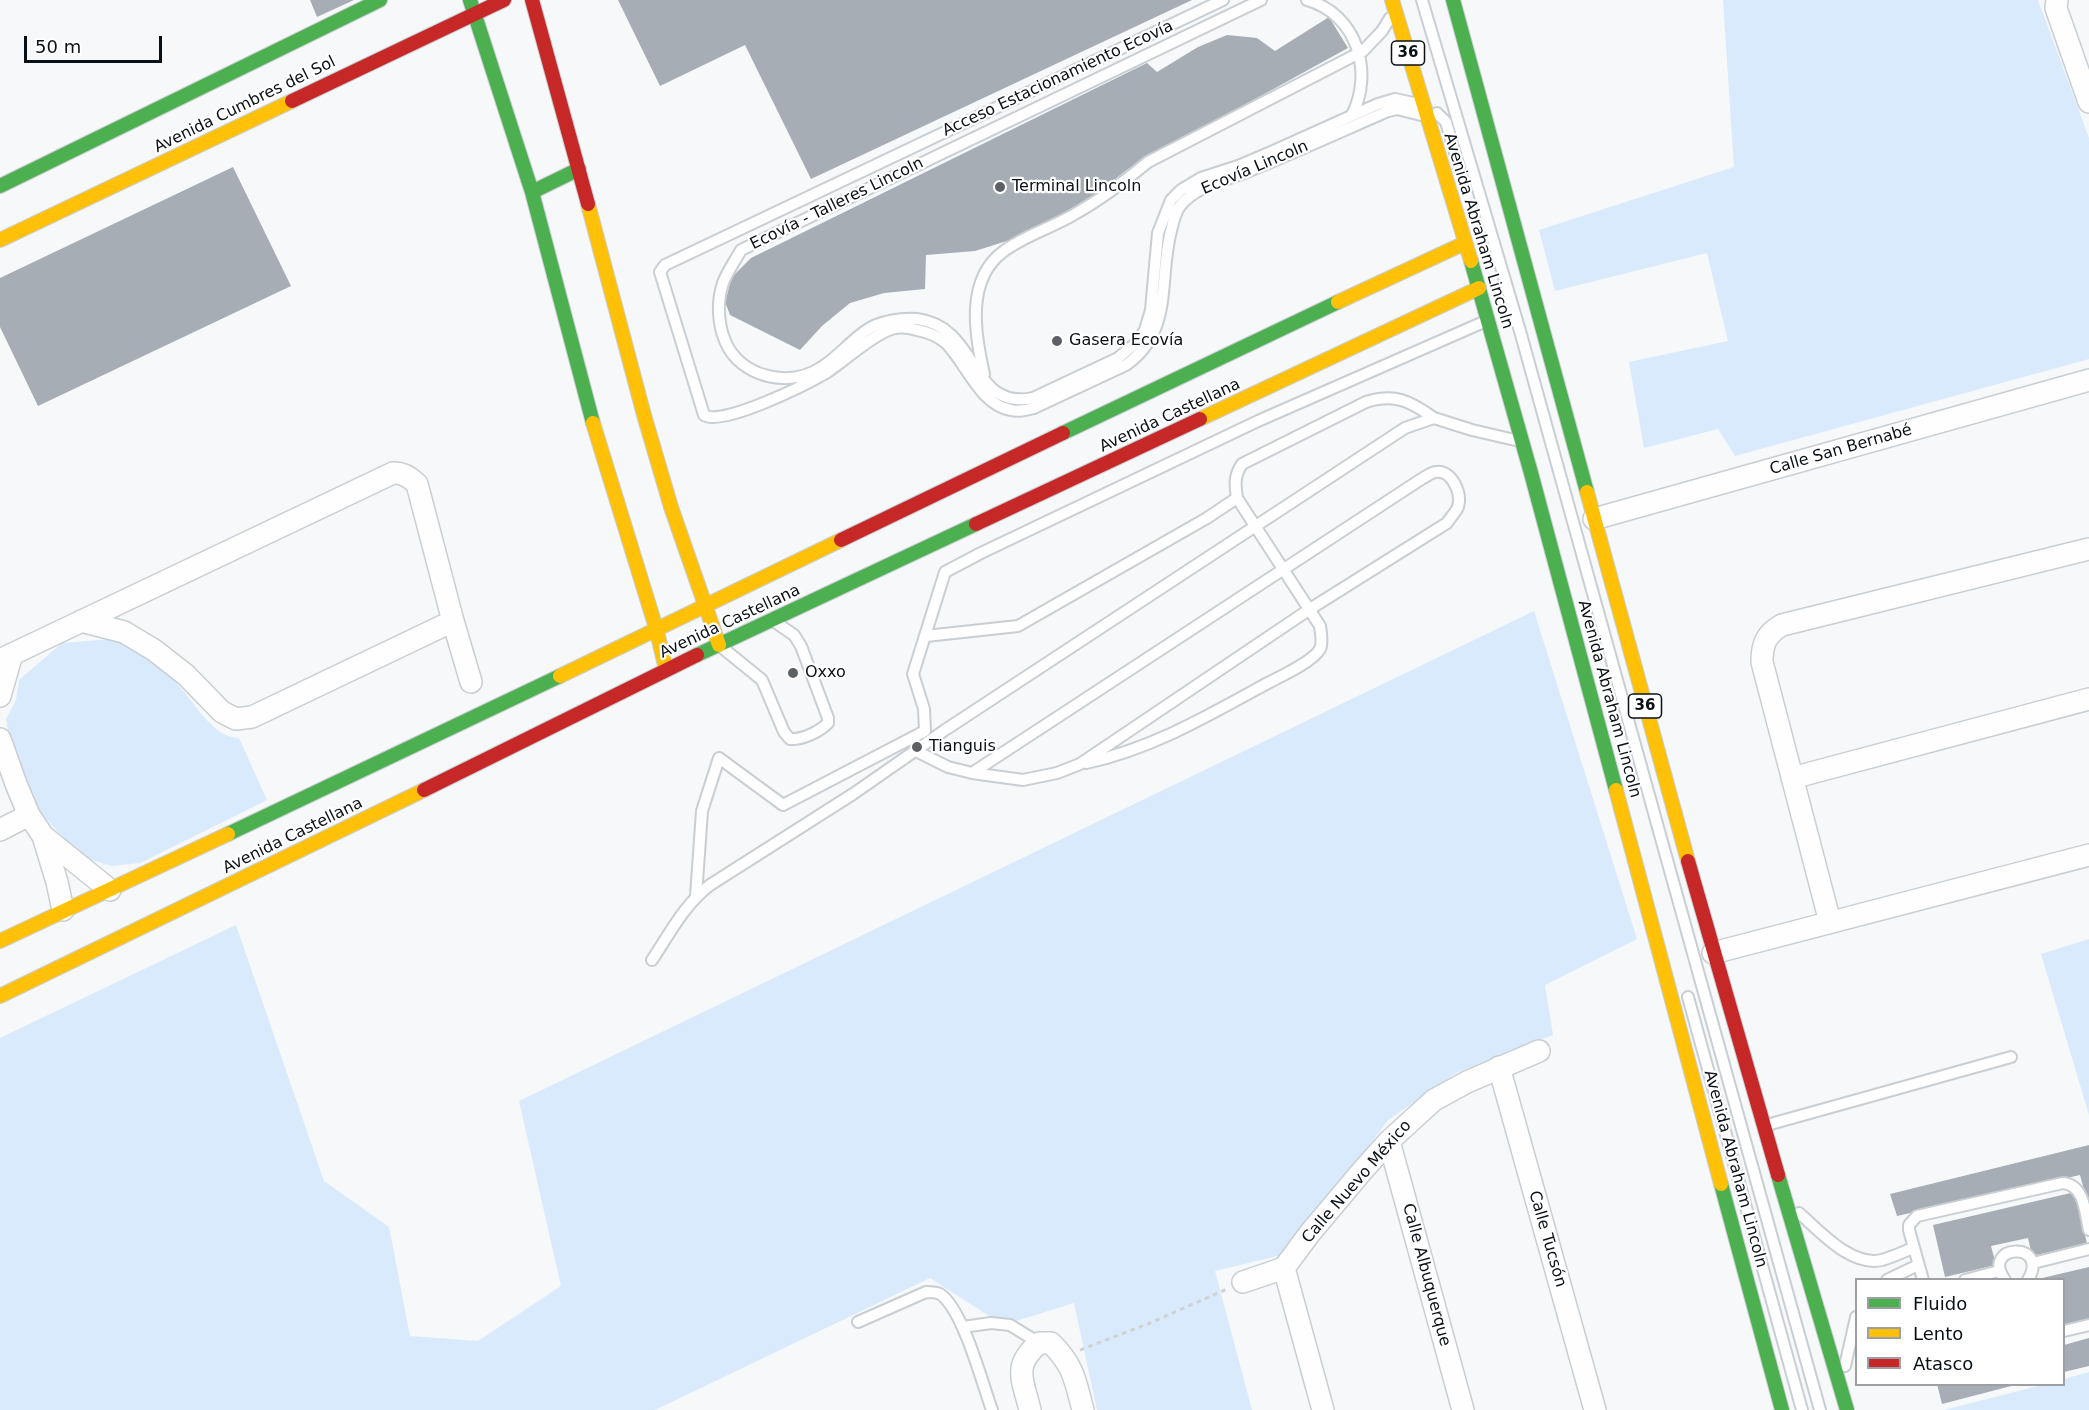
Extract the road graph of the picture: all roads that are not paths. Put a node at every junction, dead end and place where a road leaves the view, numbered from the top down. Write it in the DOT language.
graph roads {
  1 [pos="379,0"];
  2 [pos="504,0"];
  3 [pos="532,0"];
  4 [pos="1223,0"];
  5 [pos="1261,0"];
  6 [pos="1307,0"];
  7 [pos="1422,0"];
  8 [pos="1454,0"];
  9 [pos="2057,0"];
  10 [pos="1394,5"];
  11 [pos="472,7"];
  12 [pos="1358,54"];
  13 [pos="2089,102"];
  14 [pos="1425,112"];
  15 [pos="1352,115"];
  16 [pos="579,169"];
  17 [pos="0,186"];
  18 [pos="1465,189"];
  19 [pos="532,192"];
  20 [pos="0,240"];
  21 [pos="1465,243"];
  22 [pos="1479,288"];
  23 [pos="1488,320"];
  24 [pos="1541,323"];
  25 [pos="1520,331"];
  26 [pos="1493,340"];
  27 [pos="825,373"];
  28 [pos="2089,380"];
  29 [pos="985,382"];
  30 [pos="992,400"];
  31 [pos="1434,418"];
  32 [pos="1522,442"];
  33 [pos="1237,498"];
  34 [pos="1594,519"];
  35 [pos="1255,527"];
  36 [pos="2089,549"];
  37 [pos="1285,570"];
  38 [pos="705,606"];
  39 [pos="1310,609"];
  40 [pos="772,620"];
  41 [pos="81,621"];
  42 [pos="453,621"];
  43 [pos="656,628"];
  44 [pos="926,636"];
  45 [pos="719,645"];
  46 [pos="6,657"];
  47 [pos="666,669"];
  48 [pos="471,682"];
  49 [pos="0,696"];
  50 [pos="2089,699"];
  51 [pos="0,739"];
  52 [pos="916,751"];
  53 [pos="1080,764"];
  54 [pos="972,773"];
  55 [pos="1792,778"];
  56 [pos="30,815"];
  57 [pos="0,830"];
  58 [pos="43,836"];
  59 [pos="2089,855"];
  60 [pos="110,890"];
  61 [pos="696,896"];
  62 [pos="63,910"];
  63 [pos="1830,922"];
  64 [pos="0,941"];
  65 [pos="1713,952"];
  66 [pos="652,960"];
  67 [pos="1684,982"];
  68 [pos="0,996"];
  69 [pos="1539,1051"];
  70 [pos="2011,1057"];
  71 [pos="1499,1067"];
  72 [pos="1764,1126"];
  73 [pos="1389,1141"];
  74 [pos="1786,1201"];
  75 [pos="2089,1230"];
  76 [pos="1913,1248"];
  77 [pos="2089,1249"];
  78 [pos="2033,1263"];
  79 [pos="1918,1265"];
  80 [pos="1284,1268"];
  81 [pos="2002,1275"];
  82 [pos="1891,1278"];
  83 [pos="1922,1278"];
  84 [pos="1980,1278"];
  85 [pos="2029,1278"];
  86 [pos="1243,1282"];
  87 [pos="858,1322"];
  88 [pos="1855,1325"];
  89 [pos="2089,1325"];
  90 [pos="963,1327"];
  91 [pos="2065,1331"];
  92 [pos="1039,1343"];
  93 [pos="1840,1387"];
  94 [pos="992,1410"];
  95 [pos="1030,1410"];
  96 [pos="1083,1410"];
  97 [pos="1323,1410"];
  98 [pos="1463,1410"];
  99 [pos="1595,1410"];
  100 [pos="1782,1410"];
  101 [pos="1802,1410"];
  102 [pos="1820,1410"];
  103 [pos="1847,1410"];
  1 -- 17 [label="street"];
  2 -- 11 [label="street, Avenida Cumbres del Sol"];
  3 -- 16 [label="street"];
  4 -- 27 [label="lane, Acceso Estacionamiento Ecovía"];
  5 -- 29 [label="lane, Ecovía - Talleres Lincoln"];
  6 -- 12 [label="lane"];
  7 -- 25 [label="lane"];
  8 -- 24 [label="street, 36"];
  9 -- 13 [label="street"];
  10 -- 12 [label="lane"];
  10 -- 14 [label="street, Avenida Abraham Lincoln / 36"];
  11 -- 19 [label="street"];
  11 -- 20 [label="street, Avenida Cumbres del Sol"];
  12 -- 15 [label="lane"];
  12 -- 29 [label="lane"];
  14 -- 15 [label="lane, Ecovía - Talleres Lincoln"];
  14 -- 18 [label="lane"];
  14 -- 21 [label="street, Avenida Abraham Lincoln / 36"];
  14 -- 30 [label="lane, Ecovía Lincoln"];
  15 -- 29 [label="lane, Ecovía - Talleres Lincoln"];
  16 -- 19 [label="street"];
  16 -- 38 [label="street"];
  19 -- 43 [label="street"];
  21 -- 22 [label="street, Avenida Abraham Lincoln / 36"];
  21 -- 38 [label="street, Avenida Castellana"];
  22 -- 23 [label="street, Avenida Abraham Lincoln / 36"];
  22 -- 40 [label="street, Avenida Castellana"];
  23 -- 26 [label="street, Avenida Abraham Lincoln / 36"];
  23 -- 44 [label="lane"];
  24 -- 25 [label="street"];
  24 -- 34 [label="street, 36"];
  25 -- 26 [label="street"];
  25 -- 102 [label="lane"];
  26 -- 32 [label="street, Avenida Abraham Lincoln / 36"];
  27 -- 30 [label="lane, Ecovía Lincoln"];
  28 -- 34 [label="street, Calle San Bernabé"];
  29 -- 30 [label="lane"];
  31 -- 32 [label="lane"];
  31 -- 33 [label="lane"];
  31 -- 35 [label="lane"];
  32 -- 100 [label="street, Avenida Abraham Lincoln / 36"];
  33 -- 35 [label="lane"];
  33 -- 44 [label="lane"];
  34 -- 65 [label="street, 36"];
  35 -- 37 [label="lane"];
  35 -- 52 [label="lane"];
  36 -- 55 [label="street"];
  37 -- 39 [label="lane"];
  37 -- 39 [label="lane"];
  37 -- 54 [label="lane"];
  38 -- 43 [label="street, Avenida Castellana"];
  38 -- 45 [label="street"];
  39 -- 53 [label="lane"];
  39 -- 53 [label="lane"];
  40 -- 45 [label="street, Avenida Castellana"];
  40 -- 45 [label="lane"];
  41 -- 42 [label="street"];
  41 -- 42 [label="street"];
  41 -- 46 [label="street"];
  42 -- 48 [label="street"];
  43 -- 47 [label="street"];
  43 -- 60 [label="street, Avenida Castellana"];
  44 -- 61 [label="lane"];
  45 -- 47 [label="street, Avenida Castellana"];
  46 -- 49 [label="street"];
  47 -- 68 [label="street, Avenida Castellana"];
  50 -- 55 [label="street"];
  51 -- 56 [label="street"];
  52 -- 54 [label="lane"];
  52 -- 61 [label="lane"];
  53 -- 54 [label="lane"];
  55 -- 63 [label="street"];
  56 -- 57 [label="street"];
  56 -- 58 [label="street"];
  58 -- 60 [label="street"];
  58 -- 62 [label="street"];
  59 -- 63 [label="street"];
  60 -- 62 [label="street, Avenida Castellana"];
  61 -- 66 [label="lane"];
  62 -- 64 [label="street, Avenida Castellana"];
  63 -- 65 [label="street"];
  65 -- 72 [label="street, 36"];
  67 -- 101 [label="lane"];
  69 -- 71 [label="street, Calle Nuevo México"];
  70 -- 72 [label="lane"];
  71 -- 73 [label="street, Calle Nuevo México"];
  71 -- 99 [label="street, Calle Tucsón"];
  72 -- 74 [label="street, 36"];
  73 -- 80 [label="street, Calle Nuevo México"];
  73 -- 98 [label="street, Calle Albuquerque"];
  74 -- 76 [label="lane"];
  74 -- 93 [label="street, 36"];
  75 -- 76 [label="lane"];
  76 -- 79 [label="lane"];
  77 -- 78 [label="lane"];
  78 -- 81 [label="lane"];
  78 -- 85 [label="lane"];
  79 -- 82 [label="lane"];
  79 -- 83 [label="lane"];
  80 -- 86 [label="street"];
  80 -- 97 [label="street"];
  81 -- 84 [label="lane"];
  87 -- 90 [label="lane"];
  88 -- 93 [label="lane"];
  89 -- 91 [label="lane"];
  90 -- 92 [label="lane"];
  90 -- 94 [label="lane"];
  92 -- 95 [label="street"];
  92 -- 96 [label="street"];
  93 -- 103 [label="street, 36"];
}
